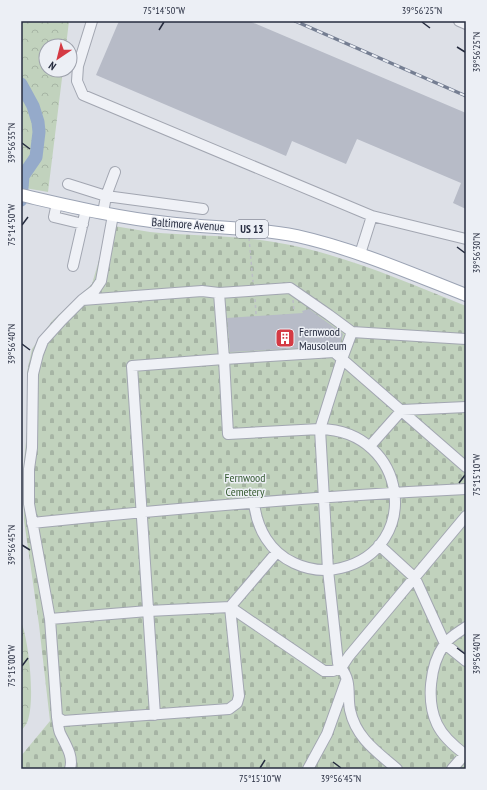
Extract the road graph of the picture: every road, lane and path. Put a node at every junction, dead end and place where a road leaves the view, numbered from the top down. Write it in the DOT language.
graph roads {
  1 [pos="92,21"];
  2 [pos="459,21"];
  3 [pos="466,24"];
  4 [pos="115,172"];
  5 [pos="68,184"];
  6 [pos="25,196"];
  7 [pos="106,196"];
  8 [pos="57,203"];
  9 [pos="86,209"];
  10 [pos="203,209"];
  11 [pos="108,214"];
  12 [pos="372,216"];
  13 [pos="83,224"];
  14 [pos="249,238"];
  15 [pos="466,239"];
  16 [pos="360,254"];
  17 [pos="73,266"];
  18 [pos="254,290"];
  19 [pos="219,293"];
  20 [pos="466,295"];
  21 [pos="82,300"];
  22 [pos="256,314"];
  23 [pos="352,332"];
  24 [pos="466,339"];
  25 [pos="342,358"];
  26 [pos="224,359"];
  27 [pos="466,407"];
  28 [pos="402,410"];
  29 [pos="320,430"];
  30 [pos="370,446"];
  31 [pos="466,467"];
  32 [pos="466,489"];
  33 [pos="395,492"];
  34 [pos="324,498"];
  35 [pos="254,503"];
  36 [pos="141,512"];
  37 [pos="466,516"];
  38 [pos="32,523"];
  39 [pos="379,545"];
  40 [pos="277,552"];
  41 [pos="328,570"];
  42 [pos="415,578"];
  43 [pos="230,607"];
  44 [pos="148,611"];
  45 [pos="50,620"];
  46 [pos="466,627"];
  47 [pos="445,644"];
  48 [pos="466,660"];
  49 [pos="341,668"];
  50 [pos="347,678"];
  51 [pos="155,715"];
  52 [pos="57,717"];
  53 [pos="466,754"];
  54 [pos="70,769"];
  55 [pos="308,769"];
  56 [pos="397,769"];
  57 [pos="452,769"];
  1 -- 12 [label="lane"];
  2 -- 3 [label="lane"];
  4 -- 7 [label="lane"];
  5 -- 7 [label="lane"];
  6 -- 8 [label="main road, Baltimore Avenue / US 13"];
  7 -- 10 [label="lane"];
  7 -- 11 [label="lane"];
  8 -- 9 [label="main road, Baltimore Avenue / US 13"];
  8 -- 13 [label="lane"];
  9 -- 11 [label="main road, Baltimore Avenue / US 13"];
  9 -- 13 [label="lane"];
  11 -- 16 [label="main road, Baltimore Avenue / US 13"];
  11 -- 21 [label="lane"];
  12 -- 15 [label="lane"];
  12 -- 16 [label="lane"];
  13 -- 17 [label="lane"];
  14 -- 18 [label="path"];
  16 -- 20 [label="main road, Baltimore Avenue / US 13"];
  18 -- 19 [label="lane"];
  18 -- 22 [label="path"];
  18 -- 23 [label="lane"];
  19 -- 21 [label="lane"];
  19 -- 26 [label="lane"];
  21 -- 38 [label="lane"];
  23 -- 24 [label="lane"];
  23 -- 25 [label="lane"];
  25 -- 26 [label="lane"];
  25 -- 28 [label="lane"];
  25 -- 29 [label="lane"];
  26 -- 29 [label="lane"];
  26 -- 36 [label="lane"];
  27 -- 28 [label="lane"];
  28 -- 30 [label="lane"];
  28 -- 31 [label="lane"];
  29 -- 30 [label="lane"];
  29 -- 34 [label="lane"];
  30 -- 33 [label="lane"];
  32 -- 33 [label="lane"];
  33 -- 34 [label="lane"];
  33 -- 39 [label="lane"];
  34 -- 35 [label="lane"];
  34 -- 41 [label="lane"];
  35 -- 36 [label="lane"];
  35 -- 40 [label="lane"];
  36 -- 38 [label="lane"];
  36 -- 44 [label="lane"];
  37 -- 42 [label="lane"];
  38 -- 45 [label="lane"];
  39 -- 41 [label="lane"];
  39 -- 42 [label="lane"];
  40 -- 41 [label="lane"];
  40 -- 43 [label="lane"];
  41 -- 49 [label="lane"];
  42 -- 47 [label="lane"];
  42 -- 49 [label="lane"];
  43 -- 44 [label="lane"];
  43 -- 49 [label="lane"];
  43 -- 51 [label="lane"];
  44 -- 45 [label="lane"];
  44 -- 51 [label="lane"];
  45 -- 52 [label="lane"];
  46 -- 47 [label="lane"];
  47 -- 48 [label="lane"];
  47 -- 53 [label="lane"];
  49 -- 50 [label="lane"];
  50 -- 55 [label="lane"];
  50 -- 56 [label="lane"];
  51 -- 52 [label="lane"];
  52 -- 54 [label="lane"];
  53 -- 57 [label="lane"];
}
